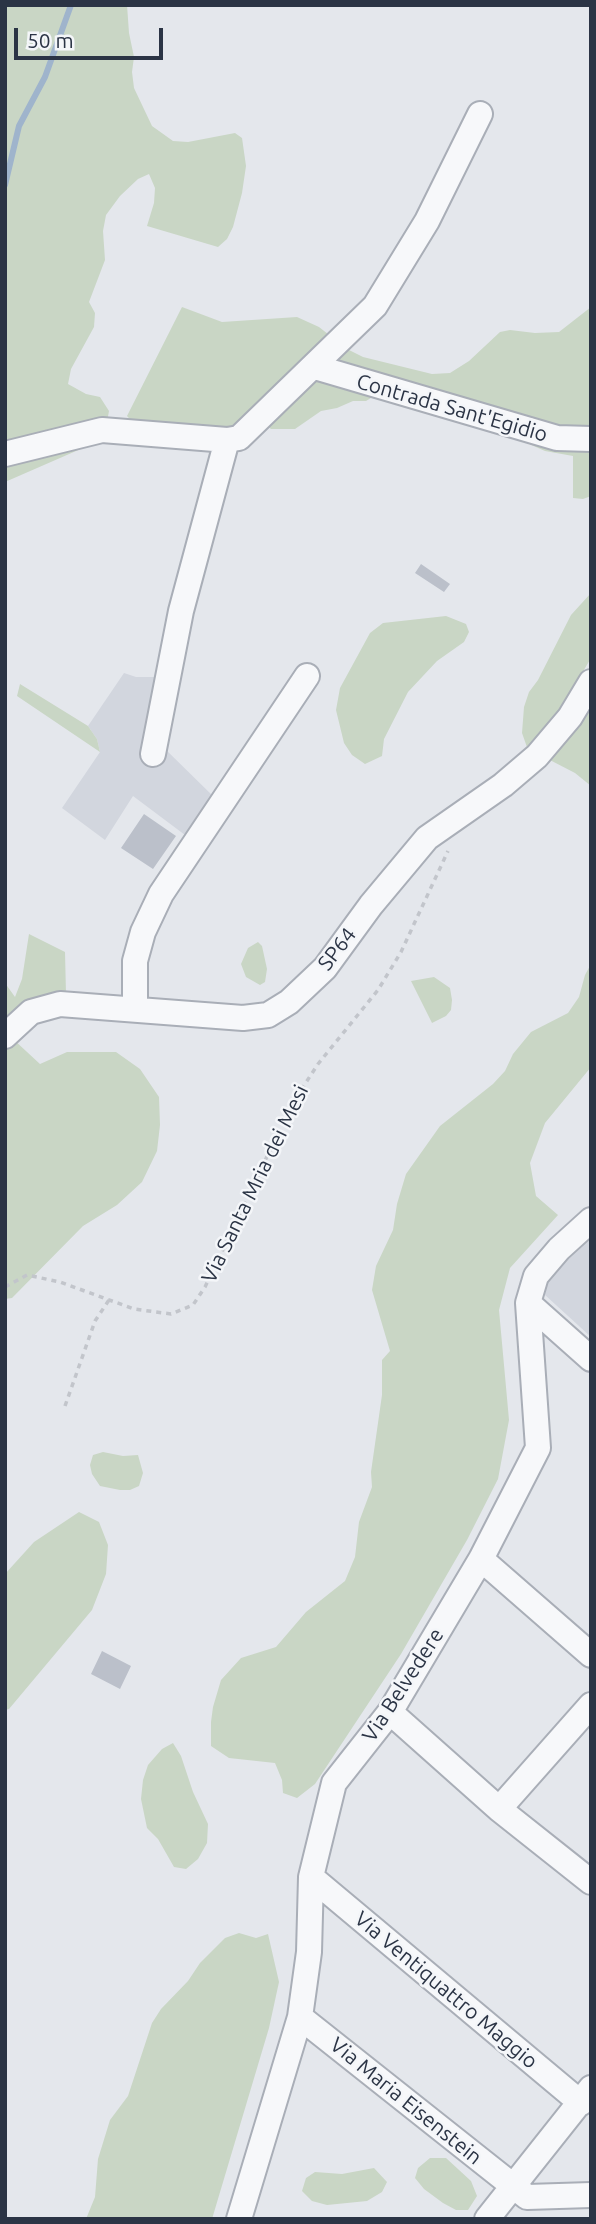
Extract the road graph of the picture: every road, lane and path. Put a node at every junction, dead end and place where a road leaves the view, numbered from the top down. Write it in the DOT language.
graph roads {
  1 [pos="480,114"];
  2 [pos="314,367"];
  3 [pos="591,439"];
  4 [pos="227,440"];
  5 [pos="5,454"];
  6 [pos="307,676"];
  7 [pos="591,682"];
  8 [pos="153,754"];
  9 [pos="452,821"];
  10 [pos="135,1009"];
  11 [pos="5,1036"];
  12 [pos="591,1220"];
  13 [pos="5,1287"];
  14 [pos="109,1300"];
  15 [pos="528,1303"];
  16 [pos="591,1359"];
  17 [pos="65,1406"];
  18 [pos="481,1559"];
  19 [pos="591,1655"];
  20 [pos="591,1705"];
  21 [pos="390,1712"];
  22 [pos="499,1809"];
  23 [pos="311,1877"];
  24 [pos="591,1882"];
  25 [pos="300,2017"];
  26 [pos="586,2095"];
  27 [pos="512,2186"];
  28 [pos="591,2195"];
  29 [pos="239,2219"];
  30 [pos="487,2219"];
  1 -- 2 [label="street"];
  2 -- 3 [label="street, Contrada Sant'Egidio"];
  2 -- 4 [label="street"];
  4 -- 5 [label="street"];
  4 -- 8 [label="street"];
  6 -- 10 [label="street"];
  7 -- 9 [label="street, SP64"];
  9 -- 10 [label="street, SP64"];
  9 -- 14 [label="path, Via Santa Mria dei Mesi"];
  10 -- 11 [label="street, SP64"];
  12 -- 15 [label="street, Via Belvedere"];
  13 -- 14 [label="path, Via Santa Mria dei Mesi"];
  14 -- 17 [label="path"];
  15 -- 16 [label="street"];
  15 -- 18 [label="street, Via Belvedere"];
  18 -- 19 [label="street"];
  18 -- 21 [label="street, Via Belvedere"];
  20 -- 22 [label="street"];
  21 -- 22 [label="street"];
  21 -- 23 [label="street, Via Belvedere"];
  22 -- 24 [label="street"];
  23 -- 25 [label="street, Via Belvedere"];
  23 -- 26 [label="street, Via Ventiquattro Maggio"];
  25 -- 27 [label="street, Via Maria Eisenstein"];
  25 -- 29 [label="street, Via Belvedere"];
  26 -- 27 [label="street"];
  27 -- 28 [label="street"];
  27 -- 30 [label="street"];
}
